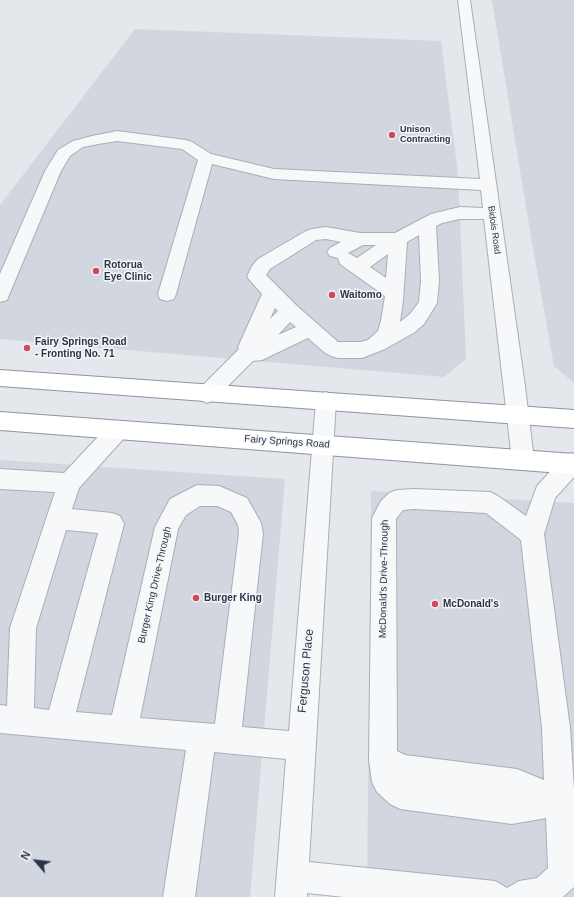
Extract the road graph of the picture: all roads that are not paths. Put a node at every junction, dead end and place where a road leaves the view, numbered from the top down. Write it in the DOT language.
graph roads {
  1 [pos="464,0"];
  2 [pos="206,158"];
  3 [pos="488,185"];
  4 [pos="492,214"];
  5 [pos="427,225"];
  6 [pos="312,235"];
  7 [pos="360,239"];
  8 [pos="389,239"];
  9 [pos="374,274"];
  10 [pos="0,294"];
  11 [pos="167,294"];
  12 [pos="290,311"];
  13 [pos="417,319"];
  14 [pos="375,345"];
  15 [pos="243,360"];
  16 [pos="0,378"];
  17 [pos="207,394"];
  18 [pos="326,401"];
  19 [pos="518,414"];
  20 [pos="574,419"];
  21 [pos="0,421"];
  22 [pos="118,430"];
  23 [pos="324,445"];
  24 [pos="522,460"];
  25 [pos="573,464"];
  26 [pos="0,478"];
  27 [pos="69,483"];
  28 [pos="58,518"];
  29 [pos="532,534"];
  30 [pos="10,720"];
  31 [pos="59,724"];
  32 [pos="123,730"];
  33 [pos="215,738"];
  34 [pos="300,746"];
  35 [pos="559,801"];
  36 [pos="292,886"];
  37 [pos="179,897"];
  38 [pos="495,897"];
  39 [pos="519,897"];
  1 -- 3 [label="street, Bidois Road"];
  2 -- 3 [label="street"];
  2 -- 10 [label="street"];
  2 -- 11 [label="street"];
  3 -- 4 [label="street, Bidois Road"];
  4 -- 5 [label="street"];
  4 -- 19 [label="street, Bidois Road"];
  5 -- 8 [label="street"];
  5 -- 13 [label="street"];
  6 -- 7 [label="street"];
  6 -- 9 [label="street"];
  6 -- 12 [label="street"];
  7 -- 8 [label="street"];
  7 -- 9 [label="street"];
  8 -- 9 [label="street"];
  8 -- 9 [label="street"];
  9 -- 13 [label="street"];
  9 -- 14 [label="street"];
  12 -- 14 [label="street"];
  12 -- 15 [label="street"];
  12 -- 15 [label="street"];
  12 -- 15 [label="street"];
  13 -- 14 [label="street"];
  15 -- 17 [label="street"];
  16 -- 17 [label="highway"];
  17 -- 18 [label="highway"];
  18 -- 19 [label="highway"];
  18 -- 23 [label="street, Ferguson Place"];
  19 -- 20 [label="highway"];
  19 -- 24 [label="street, Bidois Road"];
  21 -- 22 [label="highway, Fairy Springs Road"];
  22 -- 23 [label="highway, Fairy Springs Road"];
  22 -- 27 [label="street"];
  23 -- 24 [label="highway, Fairy Springs Road"];
  23 -- 34 [label="street, Ferguson Place"];
  24 -- 25 [label="highway, Fairy Springs Road"];
  25 -- 29 [label="street"];
  26 -- 27 [label="street"];
  27 -- 28 [label="street"];
  28 -- 30 [label="street"];
  28 -- 31 [label="street"];
  29 -- 35 [label="street"];
  29 -- 35 [label="street, McDonald's Drive-Through"];
  30 -- 31 [label="street"];
  31 -- 32 [label="street"];
  32 -- 33 [label="street"];
  32 -- 33 [label="street, Burger King Drive-Through"];
  33 -- 34 [label="street"];
  33 -- 37 [label="street, Burger King Drive-Through"];
  34 -- 36 [label="street, Ferguson Place"];
  35 -- 39 [label="street"];
  36 -- 38 [label="street"];
}
